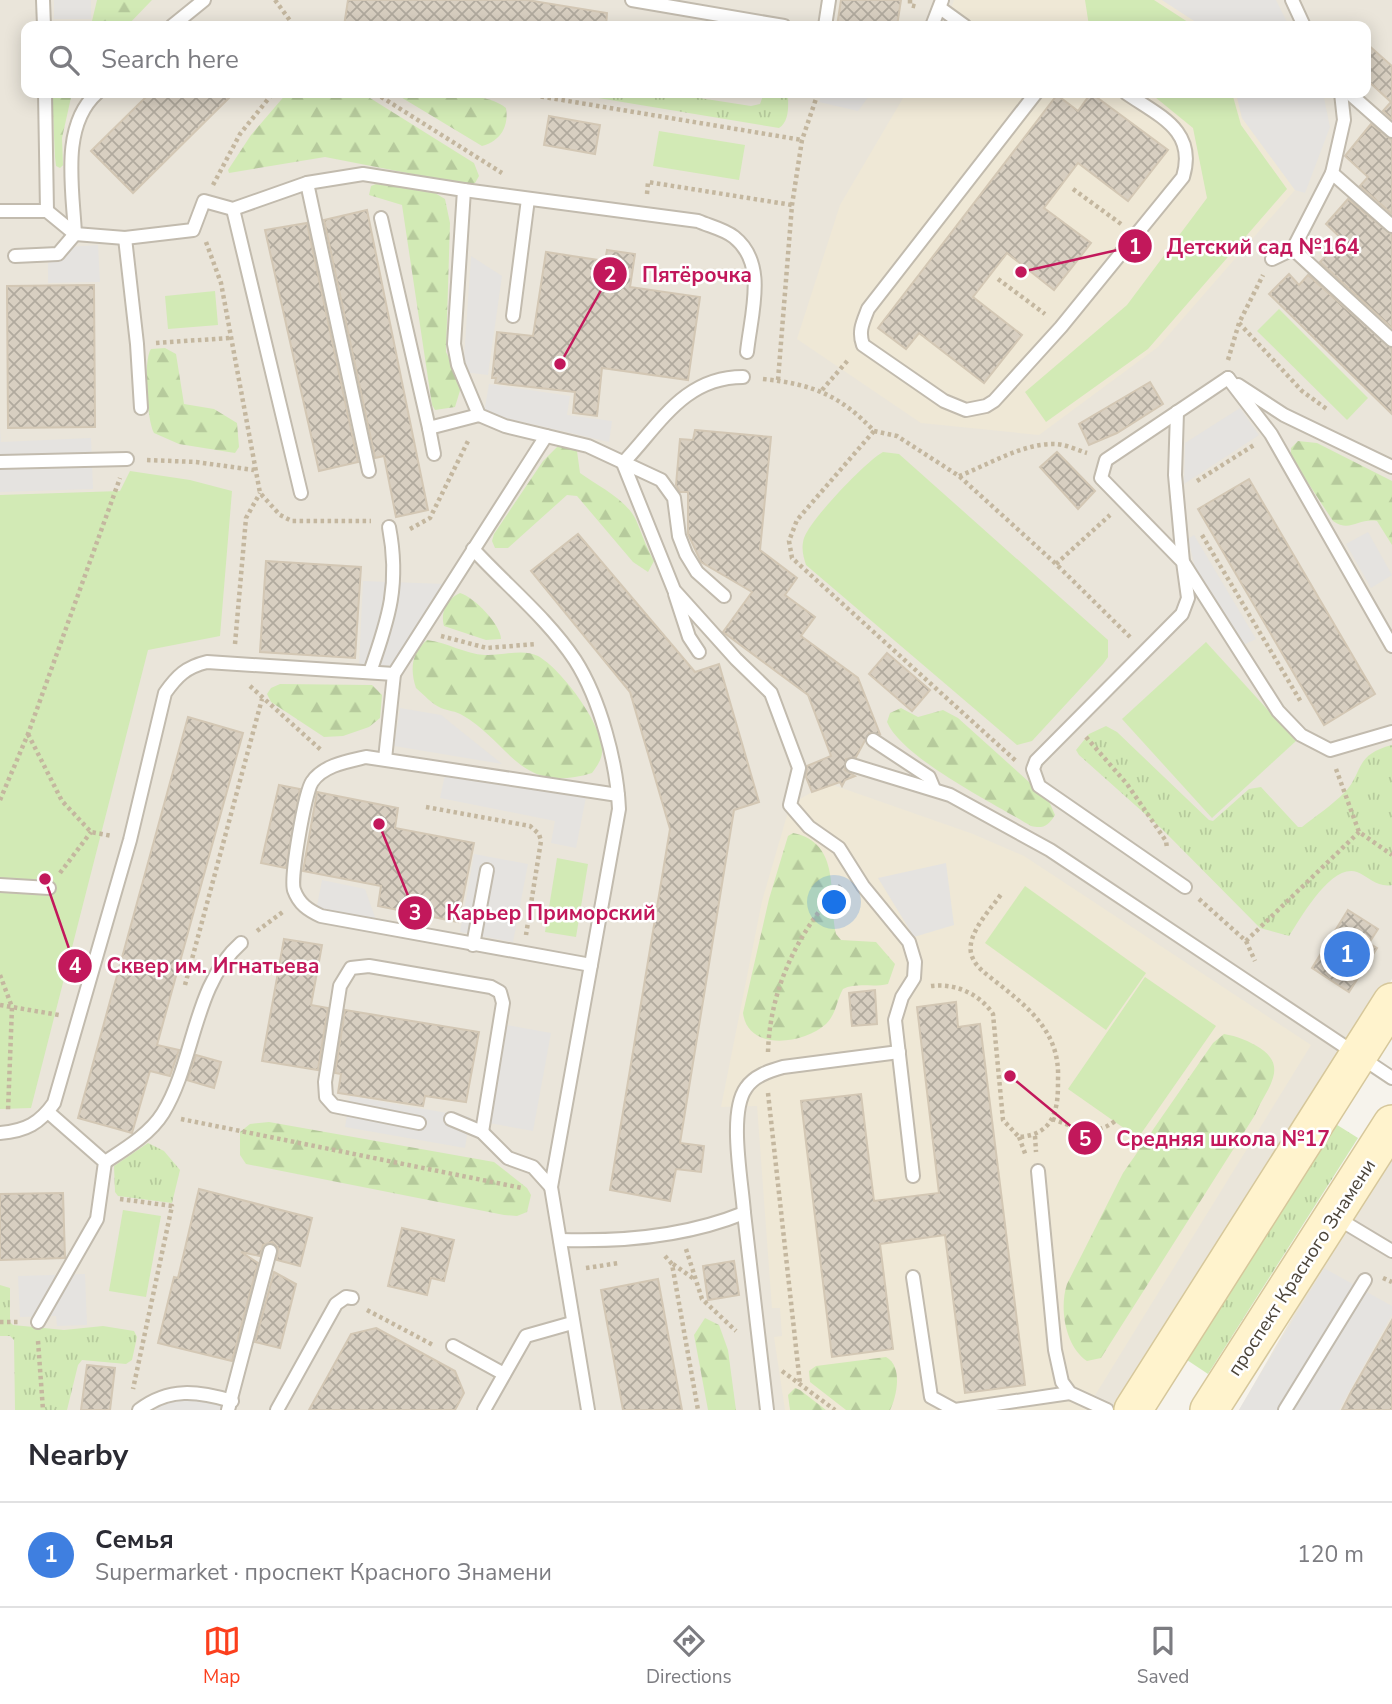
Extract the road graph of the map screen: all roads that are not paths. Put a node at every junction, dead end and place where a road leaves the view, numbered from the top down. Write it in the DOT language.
graph roads {
  1 [pos="43,0"];
  2 [pos="632,0"];
  3 [pos="829,0"];
  4 [pos="1292,0"];
  5 [pos="197,2"];
  6 [pos="941,4"];
  7 [pos="44,21"];
  8 [pos="177,21"];
  9 [pos="755,21"];
  10 [pos="826,21"];
  11 [pos="934,21"];
  12 [pos="960,21"];
  13 [pos="1302,21"];
  14 [pos="45,98"];
  15 [pos="91,98"];
  16 [pos="1031,98"];
  17 [pos="1133,98"];
  18 [pos="1342,98"];
  19 [pos="1355,98"];
  20 [pos="1392,131"];
  21 [pos="1332,173"];
  22 [pos="307,183"];
  23 [pos="464,190"];
  24 [pos="528,199"];
  25 [pos="233,209"];
  26 [pos="0,211"];
  27 [pos="47,211"];
  28 [pos="381,218"];
  29 [pos="1392,226"];
  30 [pos="75,234"];
  31 [pos="125,238"];
  32 [pos="1293,249"];
  33 [pos="15,256"];
  34 [pos="1272,259"];
  35 [pos="513,316"];
  36 [pos="1392,340"];
  37 [pos="747,352"];
  38 [pos="743,376"];
  39 [pos="1228,378"];
  40 [pos="141,408"];
  41 [pos="1177,412"];
  42 [pos="475,417"];
  43 [pos="429,428"];
  44 [pos="546,436"];
  45 [pos="434,454"];
  46 [pos="127,460"];
  47 [pos="0,462"];
  48 [pos="623,463"];
  49 [pos="1392,467"];
  50 [pos="369,471"];
  51 [pos="301,493"];
  52 [pos="389,527"];
  53 [pos="473,549"];
  54 [pos="1183,562"];
  55 [pos="674,590"];
  56 [pos="724,596"];
  57 [pos="1392,646"];
  58 [pos="699,652"];
  59 [pos="370,671"];
  60 [pos="394,674"];
  61 [pos="1392,732"];
  62 [pos="873,740"];
  63 [pos="385,758"];
  64 [pos="852,765"];
  65 [pos="934,789"];
  66 [pos="618,795"];
  67 [pos="487,870"];
  68 [pos="0,885"];
  69 [pos="1185,887"];
  70 [pos="49,888"];
  71 [pos="241,943"];
  72 [pos="473,945"];
  73 [pos="591,965"];
  74 [pos="1392,1002"];
  75 [pos="899,1052"];
  76 [pos="1358,1057"];
  77 [pos="1392,1079"];
  78 [pos="48,1112"];
  79 [pos="451,1119"];
  80 [pos="419,1123"];
  81 [pos="1392,1124"];
  82 [pos="482,1132"];
  83 [pos="0,1133"];
  84 [pos="105,1162"];
  85 [pos="1038,1171"];
  86 [pos="913,1175"];
  87 [pos="551,1187"];
  88 [pos="744,1213"];
  89 [pos="1333,1216"];
  90 [pos="560,1240"];
  91 [pos="270,1251"];
  92 [pos="1392,1251"];
  93 [pos="913,1277"];
  94 [pos="1365,1280"];
  95 [pos="356,1302"];
  96 [pos="38,1322"];
  97 [pos="572,1323"];
  98 [pos="453,1346"];
  99 [pos="504,1374"];
  100 [pos="1070,1393"];
  101 [pos="230,1405"];
  102 [pos="139,1410"];
  103 [pos="277,1410"];
  104 [pos="484,1410"];
  105 [pos="589,1410"];
  106 [pos="767,1410"];
  107 [pos="1107,1410"];
  108 [pos="1133,1410"];
  109 [pos="1209,1410"];
  110 [pos="1285,1410"];
  1 -- 7 [label="lane"];
  2 -- 9 [label="lane"];
  3 -- 10 [label="lane"];
  4 -- 13 [label="lane"];
  5 -- 8 [label="lane"];
  6 -- 11 [label="lane"];
  6 -- 12 [label="lane"];
  14 -- 27 [label="lane"];
  15 -- 30 [label="lane"];
  16 -- 17 [label="lane"];
  18 -- 21 [label="lane"];
  19 -- 20 [label="lane"];
  21 -- 29 [label="lane"];
  21 -- 32 [label="lane"];
  22 -- 23 [label="lane"];
  22 -- 25 [label="lane"];
  22 -- 50 [label="lane"];
  23 -- 24 [label="lane"];
  23 -- 42 [label="lane"];
  24 -- 35 [label="lane"];
  24 -- 37 [label="lane"];
  25 -- 31 [label="lane"];
  25 -- 51 [label="lane"];
  26 -- 27 [label="lane"];
  27 -- 30 [label="lane"];
  28 -- 43 [label="lane"];
  30 -- 31 [label="lane"];
  30 -- 33 [label="lane"];
  31 -- 40 [label="lane"];
  32 -- 34 [label="lane"];
  32 -- 36 [label="lane"];
  38 -- 48 [label="lane"];
  39 -- 41 [label="lane"];
  39 -- 49 [label="lane"];
  39 -- 57 [label="lane"];
  41 -- 54 [label="lane"];
  41 -- 54 [label="lane"];
  42 -- 43 [label="lane"];
  42 -- 44 [label="lane"];
  43 -- 45 [label="lane"];
  44 -- 48 [label="lane"];
  44 -- 53 [label="lane"];
  46 -- 47 [label="lane"];
  48 -- 55 [label="lane"];
  48 -- 56 [label="lane"];
  52 -- 59 [label="lane"];
  53 -- 60 [label="lane"];
  53 -- 66 [label="lane"];
  54 -- 61 [label="lane"];
  54 -- 69 [label="lane"];
  55 -- 58 [label="lane"];
  55 -- 75 [label="lane"];
  59 -- 60 [label="lane"];
  59 -- 78 [label="lane"];
  60 -- 63 [label="lane"];
  62 -- 65 [label="lane"];
  63 -- 66 [label="lane"];
  63 -- 72 [label="lane"];
  64 -- 65 [label="lane"];
  65 -- 76 [label="lane"];
  66 -- 73 [label="lane"];
  67 -- 72 [label="lane"];
  68 -- 70 [label="lane"];
  71 -- 84 [label="lane"];
  72 -- 73 [label="lane"];
  73 -- 87 [label="lane"];
  74 -- 76 [label="main road"];
  75 -- 86 [label="lane"];
  75 -- 88 [label="lane"];
  76 -- 77 [label="lane"];
  76 -- 108 [label="main road"];
  78 -- 83 [label="lane"];
  78 -- 84 [label="lane"];
  79 -- 82 [label="lane"];
  80 -- 82 [label="lane"];
  81 -- 89 [label="main road, проспект Красного Знамени"];
  82 -- 87 [label="lane"];
  84 -- 96 [label="lane"];
  85 -- 100 [label="lane"];
  87 -- 90 [label="lane"];
  88 -- 90 [label="lane"];
  88 -- 106 [label="lane"];
  89 -- 92 [label="lane"];
  89 -- 109 [label="main road, проспект Красного Знамени"];
  90 -- 97 [label="lane"];
  91 -- 101 [label="lane"];
  93 -- 100 [label="lane"];
  94 -- 110 [label="lane"];
  95 -- 103 [label="lane"];
  97 -- 99 [label="lane"];
  97 -- 105 [label="lane"];
  98 -- 99 [label="lane"];
  99 -- 104 [label="lane"];
  100 -- 107 [label="lane"];
  101 -- 102 [label="lane"];
}
